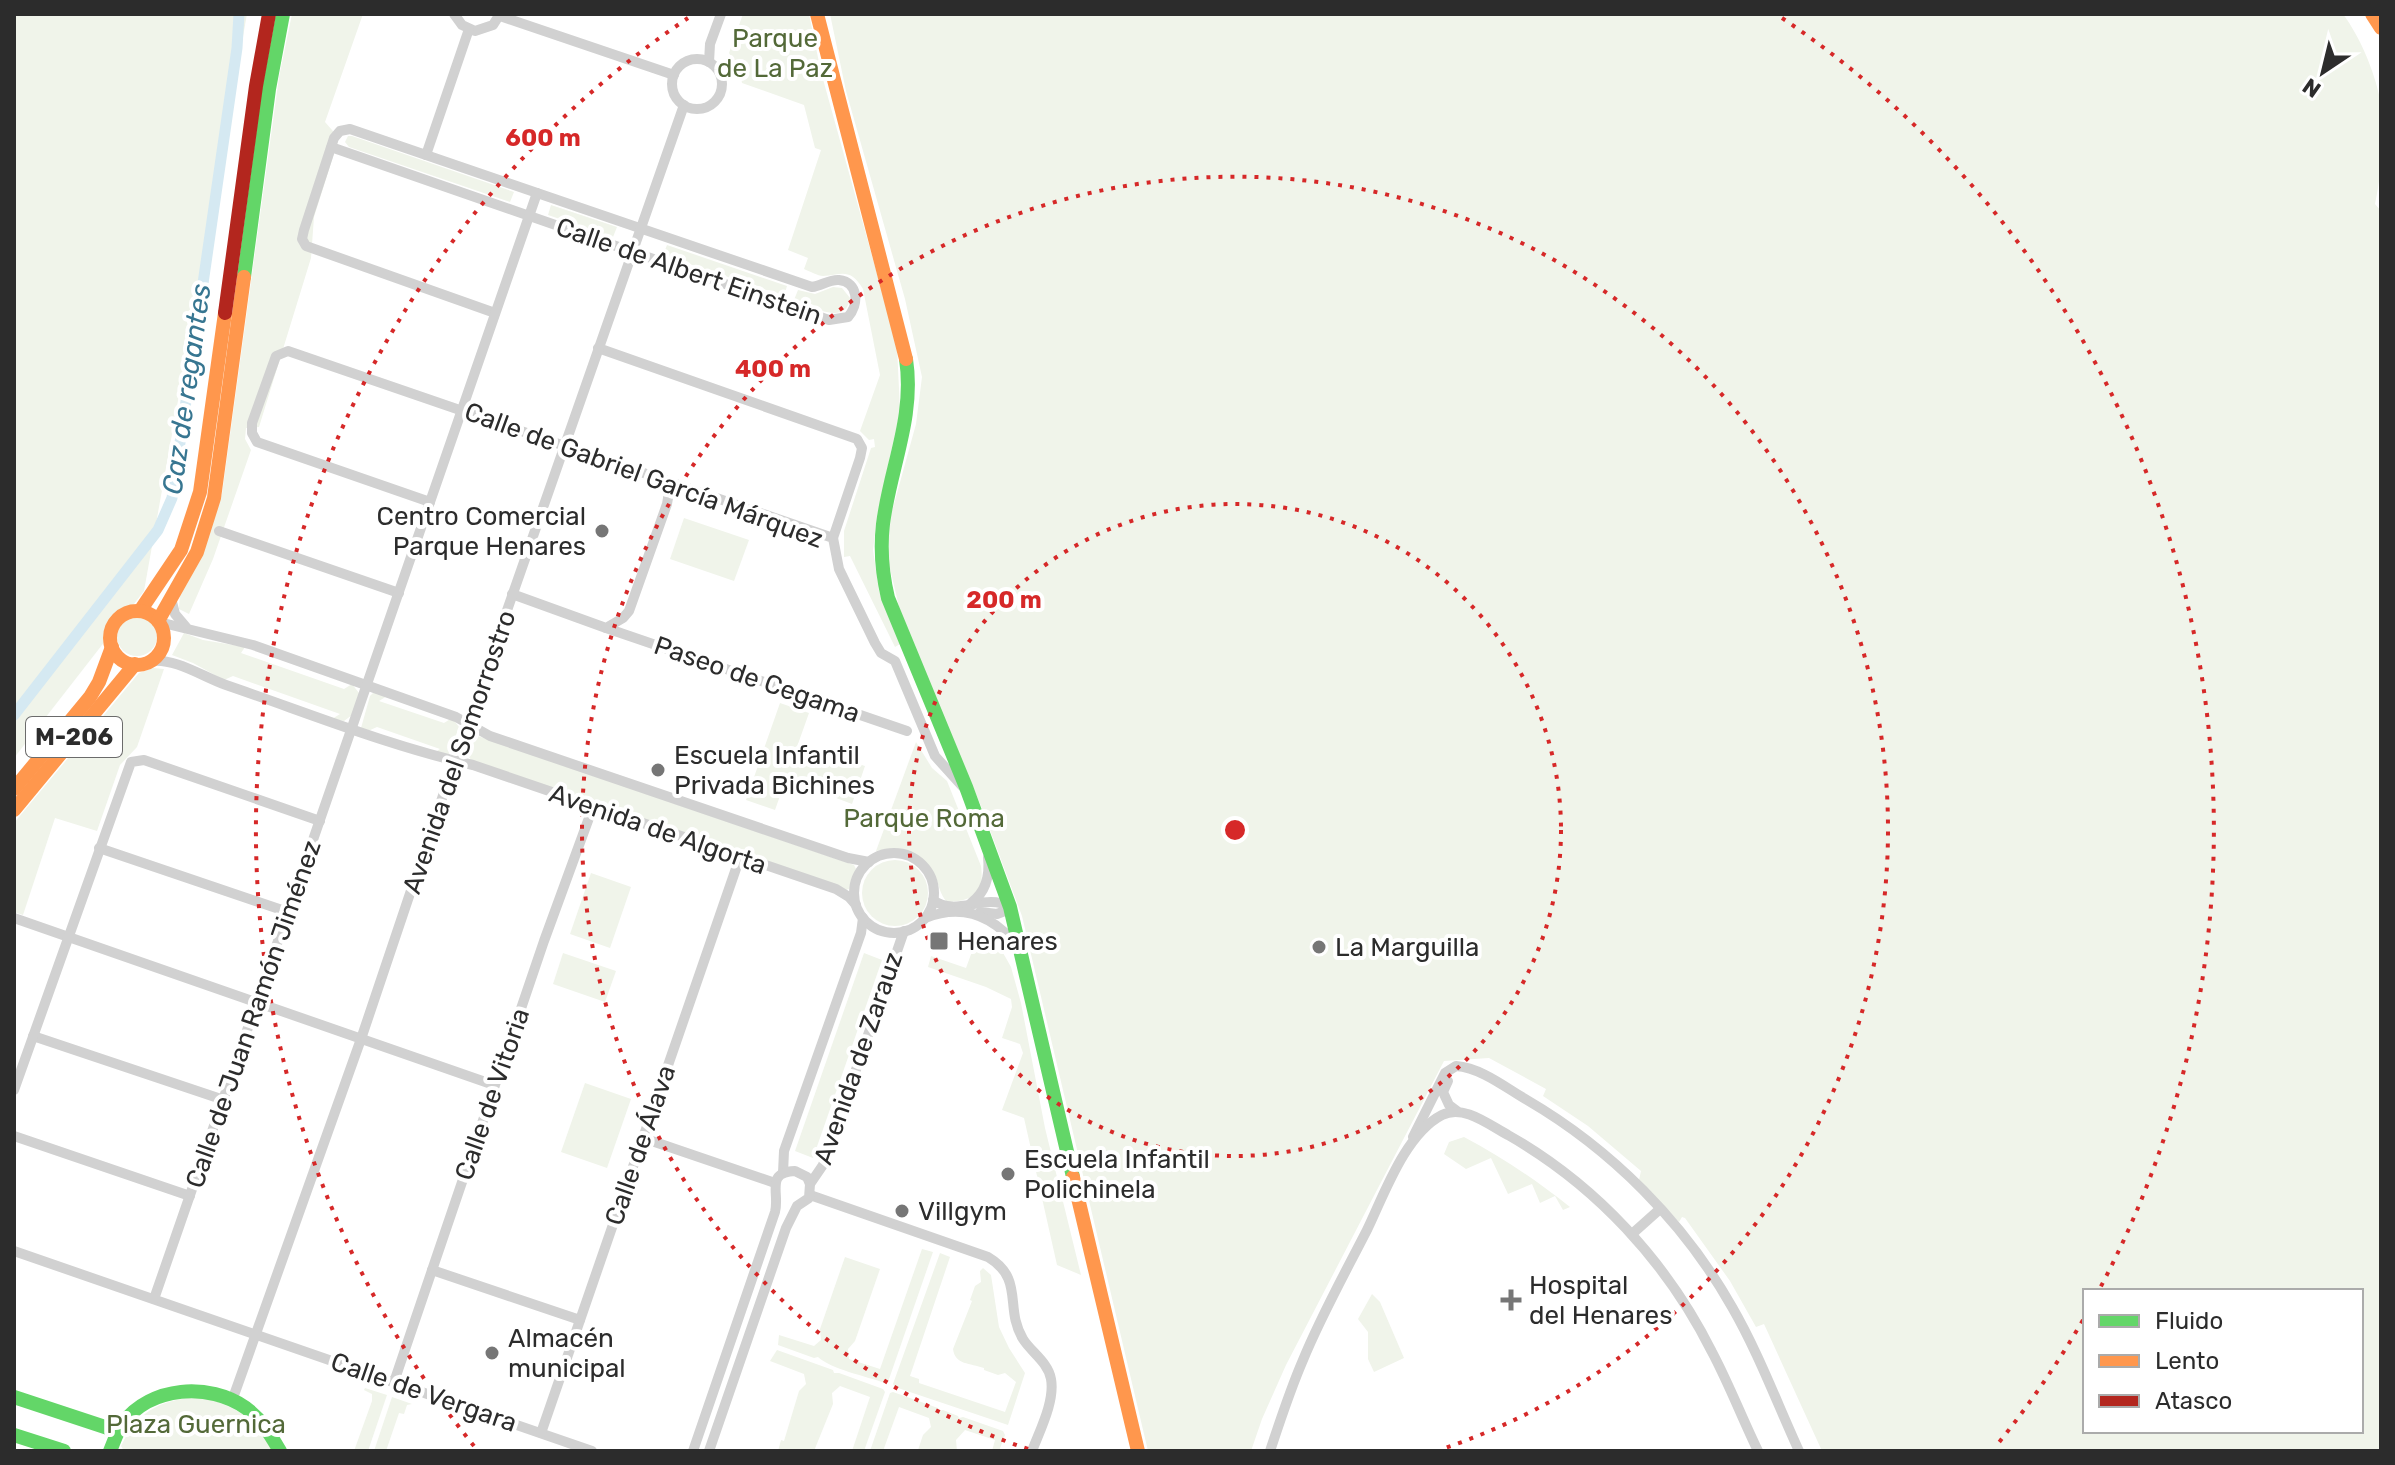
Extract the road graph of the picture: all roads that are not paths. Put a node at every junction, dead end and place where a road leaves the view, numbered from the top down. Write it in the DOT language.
graph roads {
  1 [pos="269,14"];
  2 [pos="283,14"];
  3 [pos="454,14"];
  4 [pos="721,14"];
  5 [pos="817,14"];
  6 [pos="2372,14"];
  7 [pos="500,15"];
  8 [pos="2381,28"];
  9 [pos="469,29"];
  10 [pos="704,60"];
  11 [pos="674,75"];
  12 [pos="684,105"];
  13 [pos="331,147"];
  14 [pos="426,155"];
  15 [pos="537,193"];
  16 [pos="529,216"];
  17 [pos="640,228"];
  18 [pos="632,251"];
  19 [pos="495,313"];
  20 [pos="598,348"];
  21 [pos="462,410"];
  22 [pos="564,446"];
  23 [pos="665,480"];
  24 [pos="430,502"];
  25 [pos="219,531"];
  26 [pos="833,538"];
  27 [pos="399,593"];
  28 [pos="512,594"];
  29 [pos="170,595"];
  30 [pos="140,611"];
  31 [pos="158,621"];
  32 [pos="186,627"];
  33 [pos="606,628"];
  34 [pos="112,647"];
  35 [pos="151,661"];
  36 [pos="135,664"];
  37 [pos="367,686"];
  38 [pos="469,723"];
  39 [pos="352,729"];
  40 [pos="907,731"];
  41 [pos="455,761"];
  42 [pos="14,789"];
  43 [pos="968,794"];
  44 [pos="593,807"];
  45 [pos="14,810"];
  46 [pos="320,821"];
  47 [pos="985,839"];
  48 [pos="99,848"];
  49 [pos="740,857"];
  50 [pos="869,862"];
  51 [pos="933,900"];
  52 [pos="856,905"];
  53 [pos="1010,908"];
  54 [pos="965,910"];
  55 [pos="288,912"];
  56 [pos="14,918"];
  57 [pos="863,918"];
  58 [pos="925,918"];
  59 [pos="904,931"];
  60 [pos="67,937"];
  61 [pos="1021,951"];
  62 [pos="257,1003"];
  63 [pos="33,1036"];
  64 [pos="361,1039"];
  65 [pos="1463,1067"];
  66 [pos="494,1085"];
  67 [pos="14,1090"];
  68 [pos="224,1100"];
  69 [pos="1457,1111"];
  70 [pos="14,1136"];
  71 [pos="643,1138"];
  72 [pos="1410,1146"];
  73 [pos="783,1173"];
  74 [pos="775,1183"];
  75 [pos="810,1190"];
  76 [pos="190,1196"];
  77 [pos="778,1200"];
  78 [pos="797,1206"];
  79 [pos="1660,1209"];
  80 [pos="1632,1234"];
  81 [pos="14,1251"];
  82 [pos="432,1270"];
  83 [pos="154,1299"];
  84 [pos="580,1320"];
  85 [pos="256,1334"];
  86 [pos="394,1382"];
  87 [pos="14,1397"];
  88 [pos="233,1398"];
  89 [pos="117,1431"];
  90 [pos="541,1433"];
  91 [pos="14,1435"];
  92 [pos="64,1451"];
  93 [pos="110,1451"];
  94 [pos="280,1451"];
  95 [pos="592,1451"];
  96 [pos="693,1451"];
  97 [pos="709,1451"];
  98 [pos="1032,1451"];
  99 [pos="1138,1451"];
  100 [pos="1270,1451"];
  101 [pos="1758,1451"];
  102 [pos="1799,1451"];
  1 -- 30 [label="main road, M-206"];
  2 -- 29 [label="main road"];
  3 -- 9 [label="street"];
  4 -- 10 [label="street"];
  5 -- 43 [label="main road"];
  6 -- 8 [label="main road"];
  7 -- 9 [label="street"];
  7 -- 11 [label="street"];
  9 -- 14 [label="street"];
  10 -- 11 [label="street"];
  10 -- 12 [label="street"];
  11 -- 12 [label="street"];
  12 -- 17 [label="street, Avenida del Somorrostro"];
  13 -- 14 [label="street, Calle de Albert Einstein"];
  13 -- 16 [label="street, Calle de Albert Einstein"];
  13 -- 19 [label="street"];
  14 -- 15 [label="street, Calle de Albert Einstein"];
  15 -- 16 [label="street, Calle de Juan Ramón Jiménez"];
  15 -- 17 [label="street, Calle de Albert Einstein"];
  16 -- 18 [label="street, Calle de Albert Einstein"];
  16 -- 19 [label="street, Calle de Juan Ramón Jiménez"];
  17 -- 18 [label="street, Avenida del Somorrostro"];
  17 -- 18 [label="street, Calle de Albert Einstein"];
  18 -- 20 [label="street, Avenida del Somorrostro"];
  19 -- 21 [label="street, Calle de Juan Ramón Jiménez"];
  20 -- 22 [label="street, Avenida del Somorrostro"];
  20 -- 26 [label="street"];
  21 -- 22 [label="street, Calle de Gabriel García Márquez"];
  21 -- 24 [label="street, Calle de Juan Ramón Jiménez"];
  21 -- 24 [label="street, Calle de Gabriel García Márquez"];
  22 -- 23 [label="street, Calle de Gabriel García Márquez"];
  22 -- 28 [label="street, Avenida del Somorrostro"];
  23 -- 26 [label="street, Calle de Gabriel García Márquez"];
  23 -- 33 [label="street, Paseo de Cegama"];
  24 -- 27 [label="street, Calle de Juan Ramón Jiménez"];
  25 -- 27 [label="street"];
  26 -- 43 [label="street, Calle de Gabriel García Márquez"];
  27 -- 37 [label="street, Calle de Juan Ramón Jiménez"];
  28 -- 33 [label="street, Paseo de Cegama"];
  28 -- 38 [label="street, Avenida del Somorrostro"];
  29 -- 31 [label="main road"];
  29 -- 32 [label="street"];
  30 -- 31 [label="main road"];
  30 -- 34 [label="main road, M-206"];
  31 -- 32 [label="street, Avenida de Algorta"];
  31 -- 35 [label="main road"];
  32 -- 37 [label="street, Avenida de Algorta"];
  33 -- 40 [label="street, Paseo de Cegama"];
  34 -- 36 [label="main road"];
  34 -- 42 [label="main road, M-206"];
  35 -- 36 [label="main road"];
  35 -- 39 [label="street, Avenida de Algorta"];
  36 -- 45 [label="main road, M-206"];
  37 -- 38 [label="street, Avenida de Algorta"];
  37 -- 39 [label="street, Calle de Juan Ramón Jiménez"];
  38 -- 41 [label="street, Avenida del Somorrostro"];
  38 -- 50 [label="street, Avenida de Algorta"];
  39 -- 41 [label="street, Avenida de Algorta"];
  39 -- 46 [label="street, Calle de Juan Ramón Jiménez"];
  41 -- 44 [label="street, Avenida de Algorta"];
  41 -- 64 [label="street, Avenida del Somorrostro"];
  43 -- 47 [label="main road"];
  44 -- 49 [label="street, Avenida de Algorta"];
  44 -- 66 [label="street, Calle de Vitoria"];
  46 -- 48 [label="street"];
  46 -- 55 [label="street, Calle de Juan Ramón Jiménez"];
  47 -- 53 [label="main road"];
  47 -- 54 [label="street"];
  48 -- 55 [label="street"];
  48 -- 60 [label="street"];
  49 -- 52 [label="street, Avenida de Algorta"];
  49 -- 71 [label="street, Calle de Álava"];
  50 -- 51 [label="street"];
  50 -- 52 [label="street"];
  51 -- 54 [label="street"];
  51 -- 58 [label="street"];
  52 -- 57 [label="street"];
  53 -- 54 [label="street"];
  53 -- 61 [label="main road"];
  54 -- 58 [label="street"];
  54 -- 61 [label="street"];
  55 -- 62 [label="street, Calle de Juan Ramón Jiménez"];
  56 -- 60 [label="street"];
  57 -- 59 [label="street"];
  57 -- 73 [label="street, Avenida de Zarauz"];
  58 -- 59 [label="street"];
  59 -- 75 [label="street, Avenida de Zarauz"];
  60 -- 62 [label="street"];
  60 -- 63 [label="street"];
  61 -- 99 [label="main road"];
  62 -- 64 [label="street"];
  62 -- 68 [label="street, Calle de Juan Ramón Jiménez"];
  63 -- 67 [label="street"];
  63 -- 68 [label="street"];
  64 -- 66 [label="street"];
  64 -- 85 [label="street, Avenida del Somorrostro"];
  65 -- 69 [label="street"];
  65 -- 72 [label="street"];
  65 -- 79 [label="street"];
  66 -- 82 [label="street, Calle de Vitoria"];
  68 -- 76 [label="street, Calle de Juan Ramón Jiménez"];
  69 -- 72 [label="street"];
  69 -- 80 [label="street"];
  70 -- 76 [label="street"];
  71 -- 74 [label="street"];
  71 -- 84 [label="street, Calle de Álava"];
  72 -- 100 [label="street"];
  73 -- 74 [label="street, Avenida de Zarauz"];
  73 -- 75 [label="street, Avenida de Zarauz"];
  74 -- 77 [label="street"];
  75 -- 78 [label="street, Avenida de Zarauz"];
  75 -- 98 [label="street"];
  76 -- 83 [label="street, Calle de Juan Ramón Jiménez"];
  77 -- 78 [label="street"];
  77 -- 96 [label="street"];
  78 -- 97 [label="street, Avenida de Zarauz"];
  79 -- 80 [label="street"];
  79 -- 102 [label="street"];
  80 -- 101 [label="street"];
  81 -- 83 [label="street, Calle de Vergara"];
  82 -- 84 [label="street"];
  82 -- 86 [label="street, Calle de Vitoria"];
  83 -- 85 [label="street, Calle de Vergara"];
  84 -- 90 [label="street, Calle de Álava"];
  85 -- 86 [label="street, Calle de Vergara"];
  85 -- 88 [label="street, Avenida del Somorrostro"];
  86 -- 90 [label="street, Calle de Vergara"];
  87 -- 89 [label="main road"];
  88 -- 89 [label="main road"];
  88 -- 94 [label="main road"];
  89 -- 93 [label="main road"];
  90 -- 95 [label="street, Calle de Vergara"];
  91 -- 92 [label="main road"];
}
